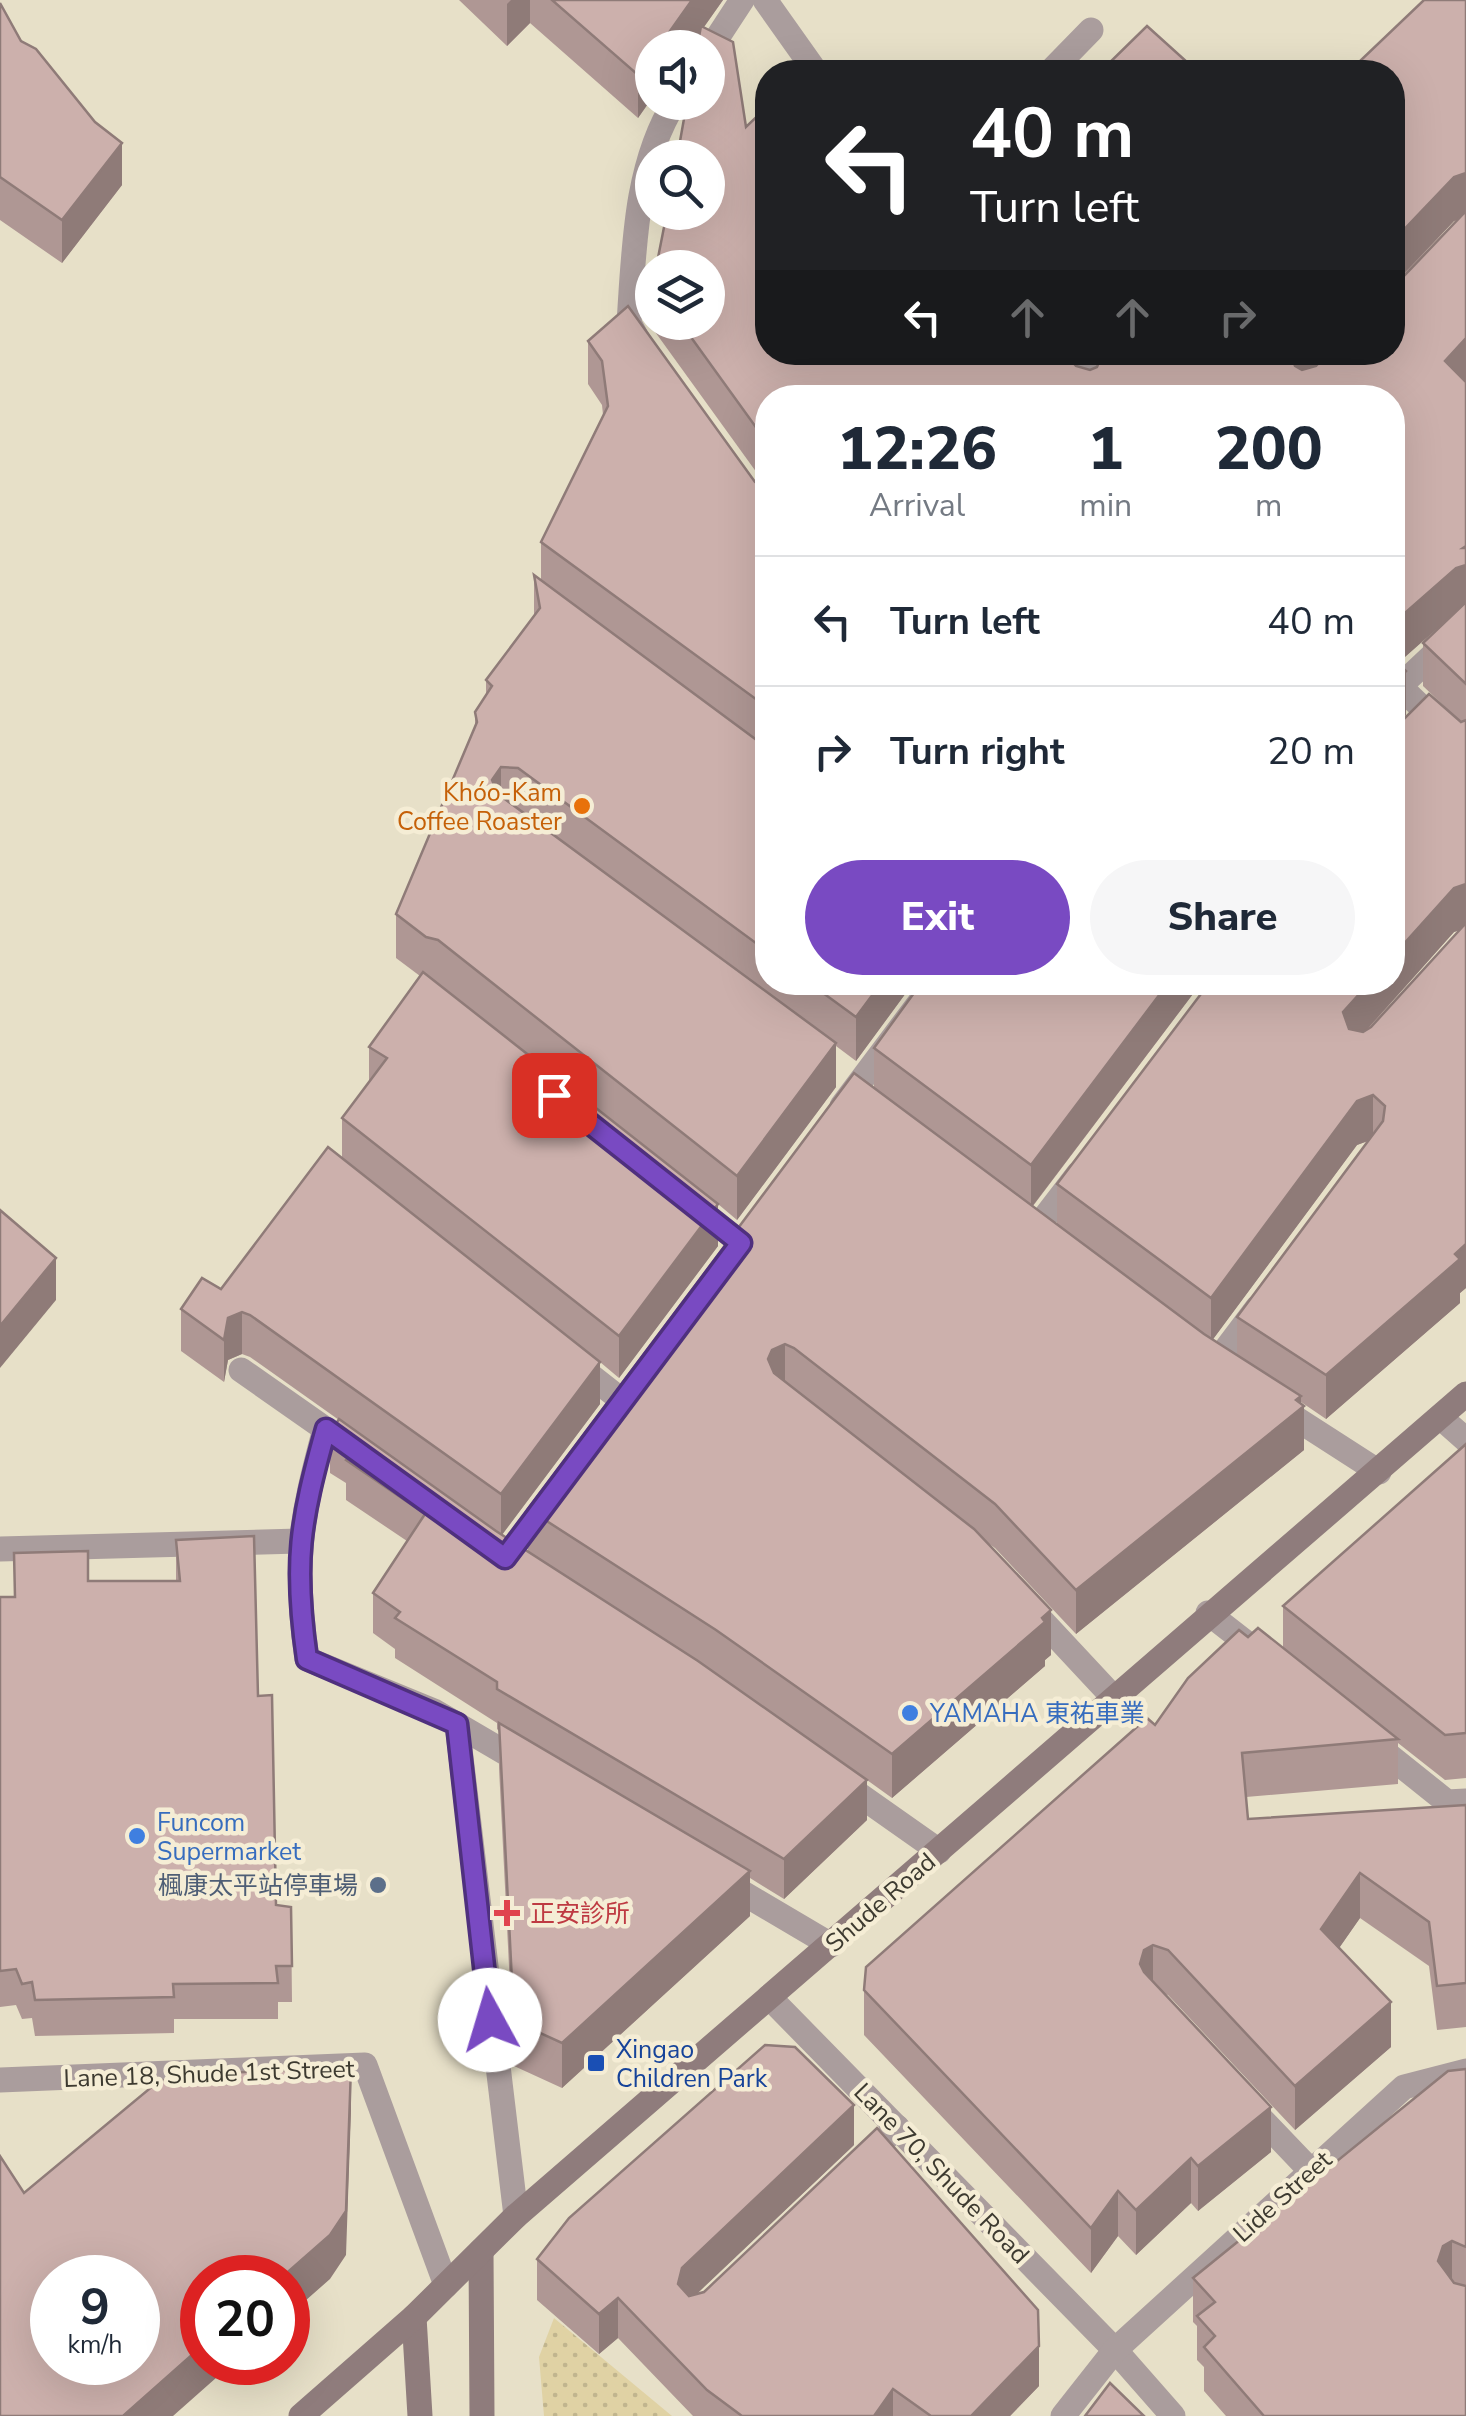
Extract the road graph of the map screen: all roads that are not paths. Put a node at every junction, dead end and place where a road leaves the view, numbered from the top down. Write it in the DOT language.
graph roads {
  1 [pos="765,0"];
  2 [pos="737,2"];
  3 [pos="721,30"];
  4 [pos="1091,30"];
  5 [pos="808,60"];
  6 [pos="1062,60"];
  7 [pos="663,120"];
  8 [pos="653,360"];
  9 [pos="1057,365"];
  10 [pos="1075,385"];
  11 [pos="1466,624"];
  12 [pos="1405,675"];
  13 [pos="1405,695"];
  14 [pos="1466,750"];
  15 [pos="926,995"];
  16 [pos="828,1124"];
  17 [pos="1094,1153"];
  18 [pos="678,1194"];
  19 [pos="1035,1230"];
  20 [pos="741,1243"];
  21 [pos="1270,1290"];
  22 [pos="548,1342"];
  23 [pos="1215,1365"];
  24 [pos="241,1370"];
  25 [pos="1466,1394"];
  26 [pos="1264,1397"];
  27 [pos="624,1402"];
  28 [pos="1440,1416"];
  29 [pos="326,1429"];
  30 [pos="1466,1440"];
  31 [pos="386,1472"];
  32 [pos="1379,1472"];
  33 [pos="564,1480"];
  34 [pos="299,1542"];
  35 [pos="0,1550"];
  36 [pos="506,1558"];
  37 [pos="1011,1588"];
  38 [pos="1208,1613"];
  39 [pos="1283,1672"];
  40 [pos="1113,1696"];
  41 [pos="457,1724"];
  42 [pos="1358,1731"];
  43 [pos="815,1764"];
  44 [pos="559,1784"];
  45 [pos="1466,1801"];
  46 [pos="939,1851"];
  47 [pos="695,1864"];
  48 [pos="831,1945"];
  49 [pos="769,1997"];
  50 [pos="1466,2070"];
  51 [pos="0,2080"];
  52 [pos="1233,2088"];
  53 [pos="897,2127"];
  54 [pos="1310,2170"];
  55 [pos="842,2179"];
  56 [pos="516,2216"];
  57 [pos="481,2250"];
  58 [pos="446,2285"];
  59 [pos="414,2316"];
  60 [pos="1115,2350"];
  61 [pos="301,2416"];
  62 [pos="420,2416"];
  63 [pos="482,2416"];
  64 [pos="1063,2416"];
  65 [pos="1173,2416"];
  1 -- 5 [label="street"];
  2 -- 3 [label="street"];
  4 -- 6 [label="street"];
  7 -- 8 [label="street"];
  9 -- 10 [label="street"];
  11 -- 12 [label="street"];
  13 -- 14 [label="street"];
  15 -- 16 [label="street"];
  17 -- 19 [label="street"];
  18 -- 20 [label="street"];
  21 -- 23 [label="street"];
  22 -- 27 [label="street"];
  24 -- 29 [label="street"];
  25 -- 28 [label="street, Shude Road"];
  26 -- 32 [label="street"];
  28 -- 30 [label="street"];
  28 -- 32 [label="street, Shude Road"];
  29 -- 31 [label="street"];
  29 -- 34 [label="street"];
  32 -- 38 [label="street, Shude Road"];
  33 -- 36 [label="street"];
  34 -- 35 [label="street"];
  34 -- 41 [label="street"];
  37 -- 40 [label="street"];
  38 -- 39 [label="street"];
  38 -- 40 [label="street, Shude Road"];
  40 -- 46 [label="street, Shude Road"];
  41 -- 44 [label="street"];
  41 -- 56 [label="street"];
  42 -- 45 [label="street"];
  43 -- 46 [label="street"];
  46 -- 48 [label="street, Shude Road"];
  47 -- 48 [label="street"];
  48 -- 49 [label="street, Shude Road"];
  49 -- 53 [label="street, Lane 70, Shude Road"];
  49 -- 56 [label="street, Shude Road"];
  50 -- 54 [label="street, Lide Street"];
  51 -- 58 [label="street, Lane 18, Shude 1st Street"];
  52 -- 54 [label="street"];
  53 -- 55 [label="street"];
  53 -- 60 [label="street, Lane 70, Shude Road"];
  54 -- 60 [label="street, Lide Street"];
  56 -- 57 [label="street, Shude Road"];
  57 -- 58 [label="street, Shude Road"];
  57 -- 63 [label="street"];
  58 -- 59 [label="street, Shude Road"];
  59 -- 61 [label="street, Shude Road"];
  59 -- 62 [label="street"];
  60 -- 64 [label="street, Lide Street"];
  60 -- 65 [label="street, Lane 70, Shude Road"];
}
